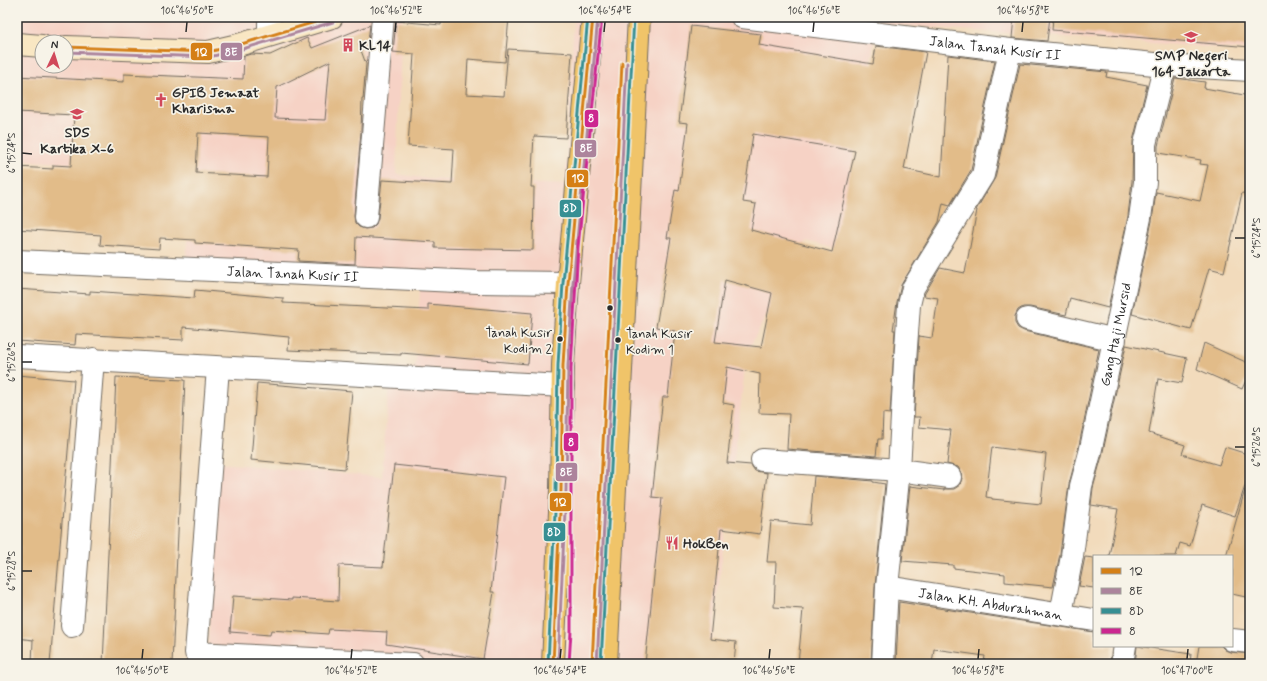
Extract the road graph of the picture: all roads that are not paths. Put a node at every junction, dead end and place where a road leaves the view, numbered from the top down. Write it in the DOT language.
graph roads {
  1 [pos="332,17"];
  2 [pos="383,17"];
  3 [pos="594,17"];
  4 [pos="639,17"];
  5 [pos="742,17"];
  6 [pos="269,26"];
  7 [pos="17,44"];
  8 [pos="34,45"];
  9 [pos="74,47"];
  10 [pos="1010,50"];
  11 [pos="1165,65"];
  12 [pos="1250,70"];
  13 [pos="366,217"];
  14 [pos="17,261"];
  15 [pos="568,283"];
  16 [pos="1027,319"];
  17 [pos="1115,340"];
  18 [pos="17,356"];
  19 [pos="93,359"];
  20 [pos="218,368"];
  21 [pos="563,386"];
  22 [pos="762,460"];
  23 [pos="899,470"];
  24 [pos="950,477"];
  25 [pos="887,587"];
  26 [pos="1061,614"];
  27 [pos="1093,620"];
  28 [pos="72,626"];
  29 [pos="1233,640"];
  30 [pos="1250,642"];
  31 [pos="1125,647"];
  32 [pos="197,658"];
  33 [pos="413,664"];
  34 [pos="553,664"];
  35 [pos="606,664"];
  36 [pos="883,664"];
  37 [pos="1122,664"];
  1 -- 6 [label="main road"];
  2 -- 13 [label="street"];
  3 -- 15 [label="highway"];
  4 -- 35 [label="highway"];
  5 -- 10 [label="street, Jalan Tanah Kusir II"];
  6 -- 9 [label="main road"];
  7 -- 8 [label="main road"];
  10 -- 11 [label="street, Jalan Tanah Kusir II"];
  10 -- 23 [label="street"];
  11 -- 12 [label="street, Jalan Tanah Kusir II"];
  11 -- 17 [label="street, Gang Haji Mursid"];
  14 -- 15 [label="street, Jalan Tanah Kusir II"];
  15 -- 21 [label="highway"];
  16 -- 17 [label="street"];
  17 -- 26 [label="street, Gang Haji Mursid"];
  18 -- 19 [label="street"];
  19 -- 20 [label="street"];
  19 -- 28 [label="street"];
  20 -- 21 [label="street"];
  20 -- 32 [label="street"];
  21 -- 34 [label="highway"];
  22 -- 23 [label="street"];
  23 -- 24 [label="street"];
  23 -- 25 [label="street"];
  25 -- 26 [label="street, Jalan KH. Abdurahman"];
  25 -- 36 [label="street"];
  26 -- 27 [label="street, Jalan KH. Abdurahman"];
  29 -- 30 [label="street"];
  31 -- 37 [label="street"];
  32 -- 33 [label="street"];
}
